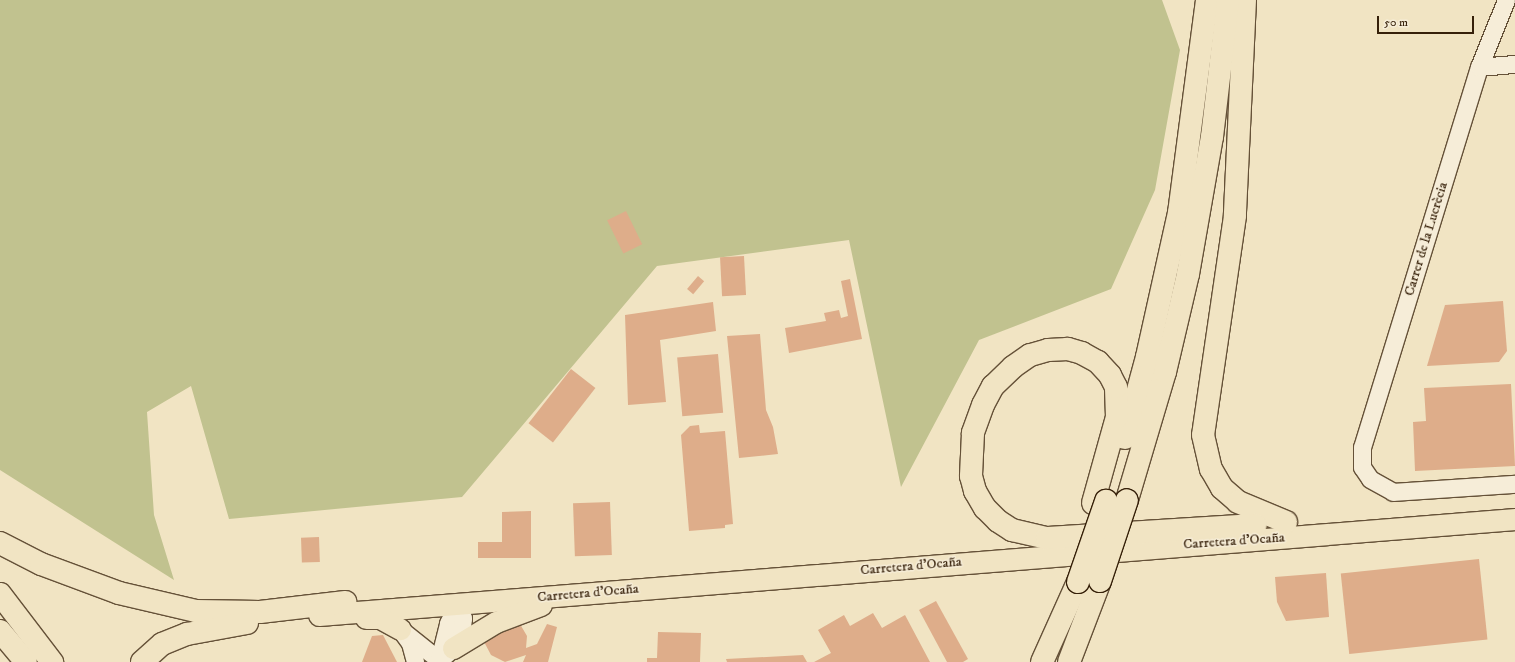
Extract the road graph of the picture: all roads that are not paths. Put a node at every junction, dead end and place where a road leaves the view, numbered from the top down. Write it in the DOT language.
graph roads {
  1 [pos="1207,0"];
  2 [pos="1228,0"];
  3 [pos="1245,0"];
  4 [pos="1506,0"];
  5 [pos="1515,64"];
  6 [pos="1479,67"];
  7 [pos="1515,484"];
  8 [pos="1100,502"];
  9 [pos="1515,504"];
  10 [pos="1515,519"];
  11 [pos="1286,522"];
  12 [pos="1256,525"];
  13 [pos="0,543"];
  14 [pos="691,571"];
  15 [pos="630,589"];
  16 [pos="0,594"];
  17 [pos="353,601"];
  18 [pos="458,604"];
  19 [pos="306,616"];
  20 [pos="1084,625"];
  21 [pos="400,629"];
  22 [pos="0,631"];
  23 [pos="0,645"];
  24 [pos="443,657"];
  25 [pos="11,662"];
  26 [pos="26,662"];
  27 [pos="52,662"];
  28 [pos="142,662"];
  29 [pos="415,662"];
  30 [pos="1042,662"];
  31 [pos="1069,662"];
  32 [pos="1075,662"];
  1 -- 8 [label="highway"];
  2 -- 20 [label="highway, bridge"];
  3 -- 11 [label="highway"];
  4 -- 6 [label="street, Carrer de la Lucrècia"];
  5 -- 6 [label="street"];
  6 -- 7 [label="street, Carrer de la Lucrècia"];
  8 -- 12 [label="highway"];
  8 -- 30 [label="highway, bridge"];
  9 -- 11 [label="main road, Carretera d'Ocaña"];
  10 -- 15 [label="main road, Carretera d'Ocaña"];
  11 -- 12 [label="main road, Carretera d'Ocaña"];
  12 -- 14 [label="main road, Carretera d'Ocaña"];
  13 -- 17 [label="highway"];
  14 -- 17 [label="main road, Carretera d'Ocaña"];
  14 -- 18 [label="main road"];
  15 -- 18 [label="main road, Carretera d'Ocaña"];
  15 -- 24 [label="main road"];
  16 -- 27 [label="highway"];
  17 -- 18 [label="main road"];
  18 -- 19 [label="main road, Carretera d'Ocaña"];
  18 -- 24 [label="street"];
  19 -- 21 [label="main road"];
  19 -- 28 [label="highway"];
  20 -- 31 [label="highway"];
  20 -- 32 [label="highway"];
  21 -- 24 [label="street"];
  21 -- 29 [label="street"];
  22 -- 26 [label="highway"];
  23 -- 25 [label="highway"];
}
